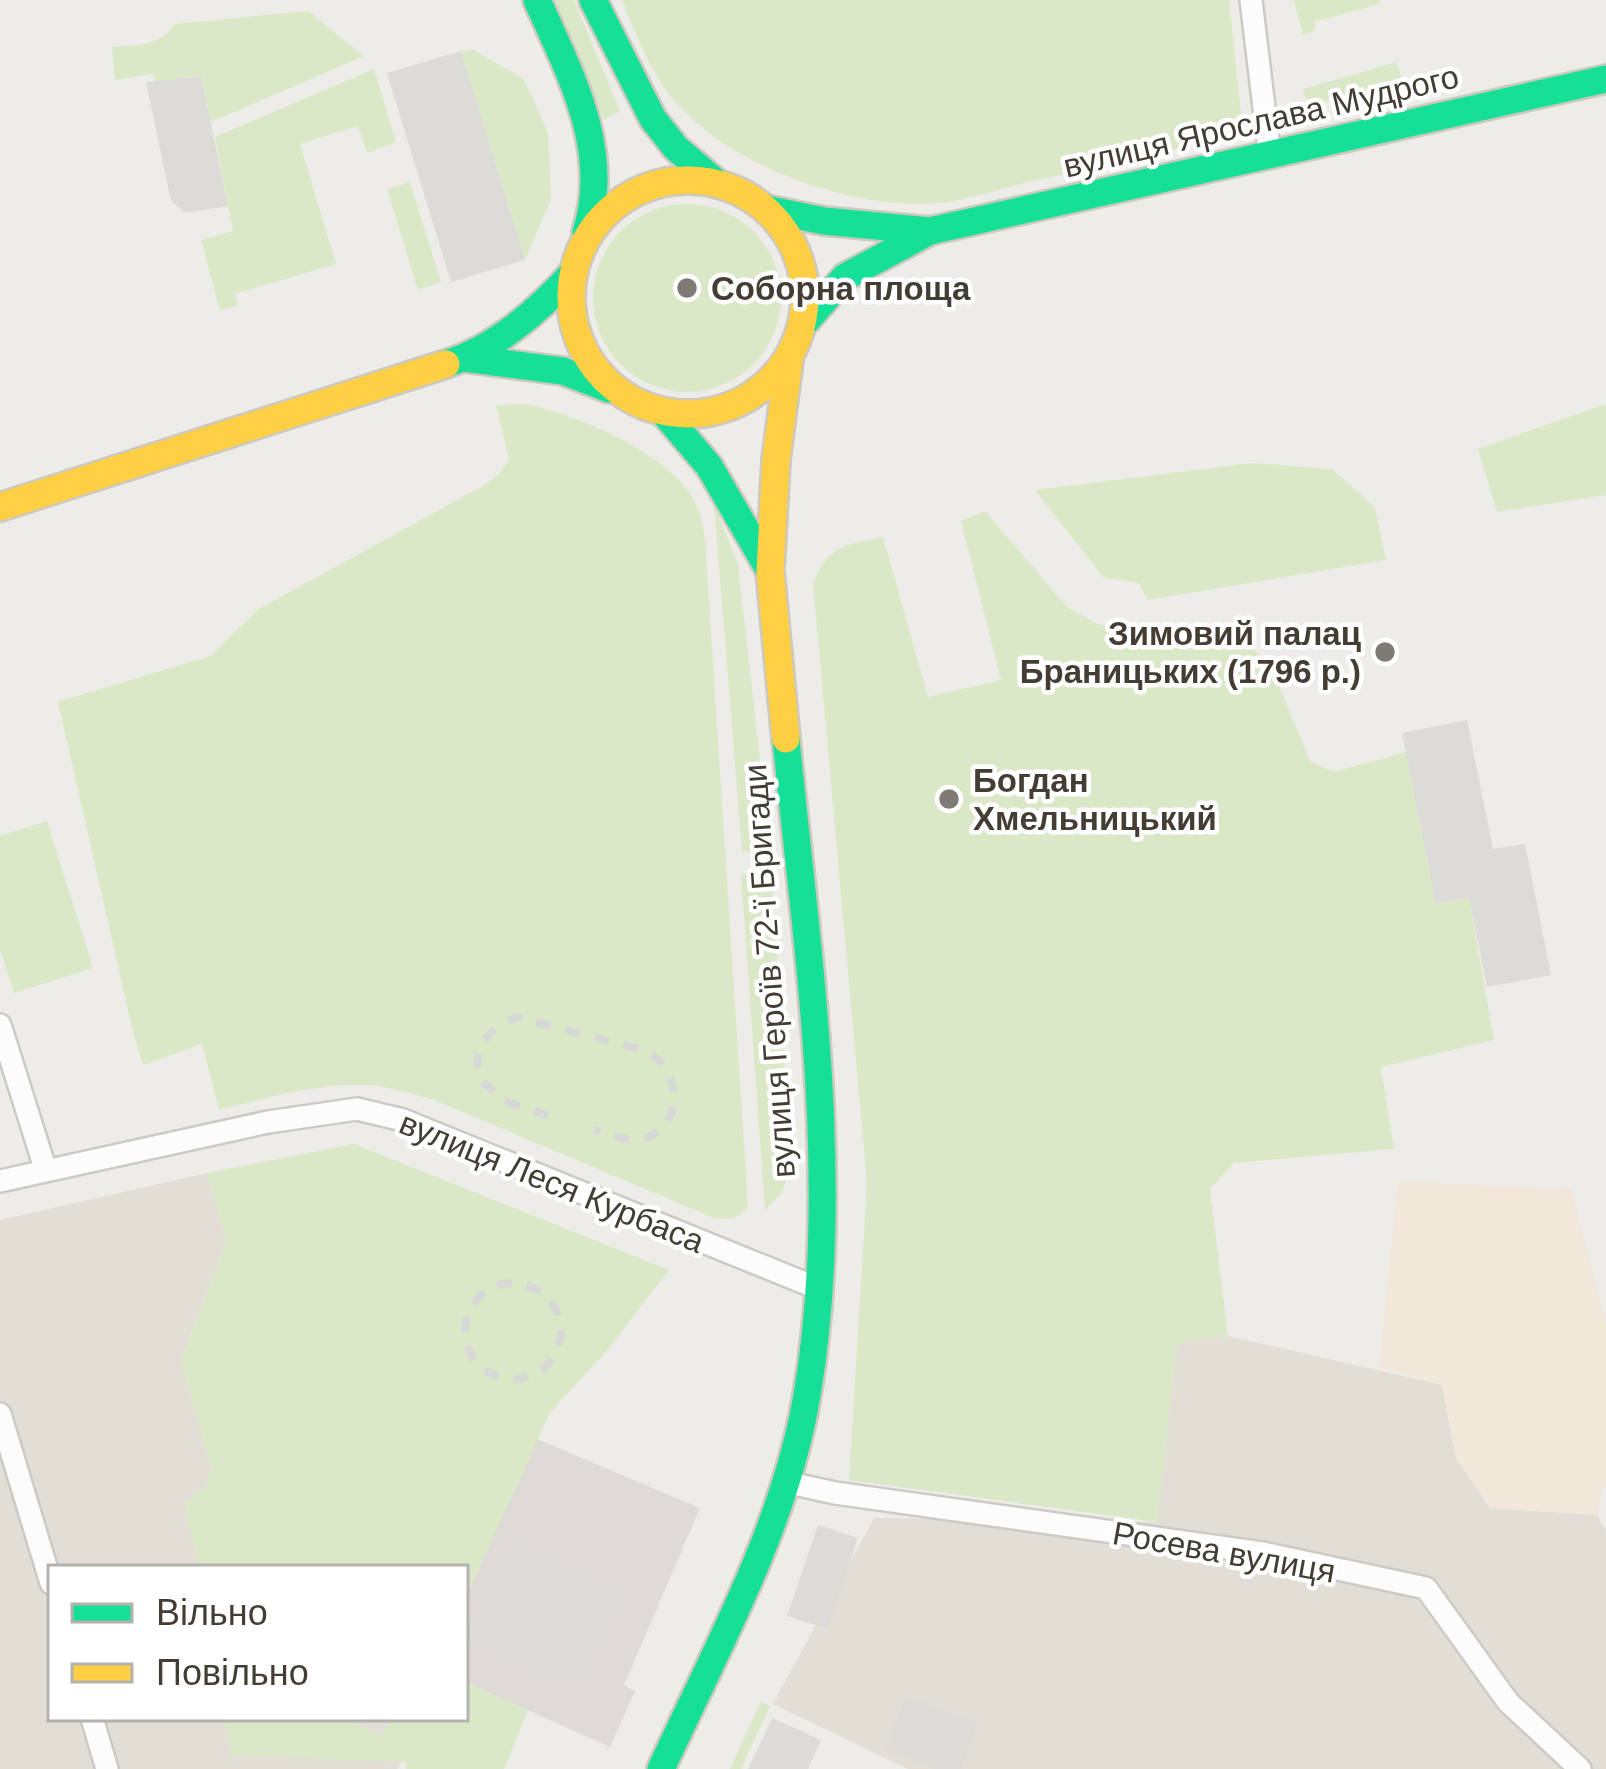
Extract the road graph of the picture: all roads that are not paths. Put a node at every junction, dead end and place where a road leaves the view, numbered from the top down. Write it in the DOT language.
graph roads {
  1 [pos="536,0"];
  2 [pos="593,0"];
  3 [pos="1251,0"];
  4 [pos="1606,79"];
  5 [pos="1270,157"];
  6 [pos="719,185"];
  7 [pos="766,209"];
  8 [pos="930,231"];
  9 [pos="577,261"];
  10 [pos="807,320"];
  11 [pos="464,358"];
  12 [pos="789,360"];
  13 [pos="617,392"];
  14 [pos="664,412"];
  15 [pos="0,507"];
  16 [pos="770,571"];
  17 [pos="0,1024"];
  18 [pos="44,1168"];
  19 [pos="0,1181"];
  20 [pos="817,1288"];
  21 [pos="0,1414"];
  22 [pos="785,1482"];
  23 [pos="48,1573"];
  24 [pos="93,1721"];
  25 [pos="107,1769"];
  26 [pos="661,1769"];
  27 [pos="1580,1769"];
  1 -- 9 [label="main road"];
  2 -- 6 [label="main road"];
  3 -- 5 [label="street"];
  4 -- 5 [label="main road, вулиця Ярослава Мудрого"];
  5 -- 8 [label="main road, вулиця Ярослава Мудрого"];
  6 -- 7 [label="main road"];
  6 -- 9 [label="main road"];
  7 -- 8 [label="main road, вулиця Ярослава Мудрого"];
  7 -- 10 [label="main road"];
  8 -- 10 [label="main road, вулиця Ярослава Мудрого"];
  9 -- 11 [label="main road"];
  9 -- 13 [label="main road"];
  10 -- 12 [label="main road"];
  11 -- 13 [label="main road"];
  11 -- 15 [label="main road"];
  12 -- 14 [label="main road"];
  12 -- 16 [label="main road, вулиця Героїв 72-ї Бригади"];
  13 -- 14 [label="main road"];
  14 -- 16 [label="main road, вулиця Героїв 72-ї Бригади"];
  16 -- 20 [label="main road, вулиця Героїв 72-ї Бригади"];
  17 -- 18 [label="street"];
  18 -- 19 [label="street, вулиця Леся Курбаса"];
  18 -- 20 [label="street, вулиця Леся Курбаса"];
  20 -- 22 [label="main road, вулиця Героїв 72-ї Бригади"];
  21 -- 23 [label="street"];
  22 -- 26 [label="main road, вулиця Героїв 72-ї Бригади"];
  22 -- 27 [label="street, Росева вулиця"];
  24 -- 25 [label="street"];
}
